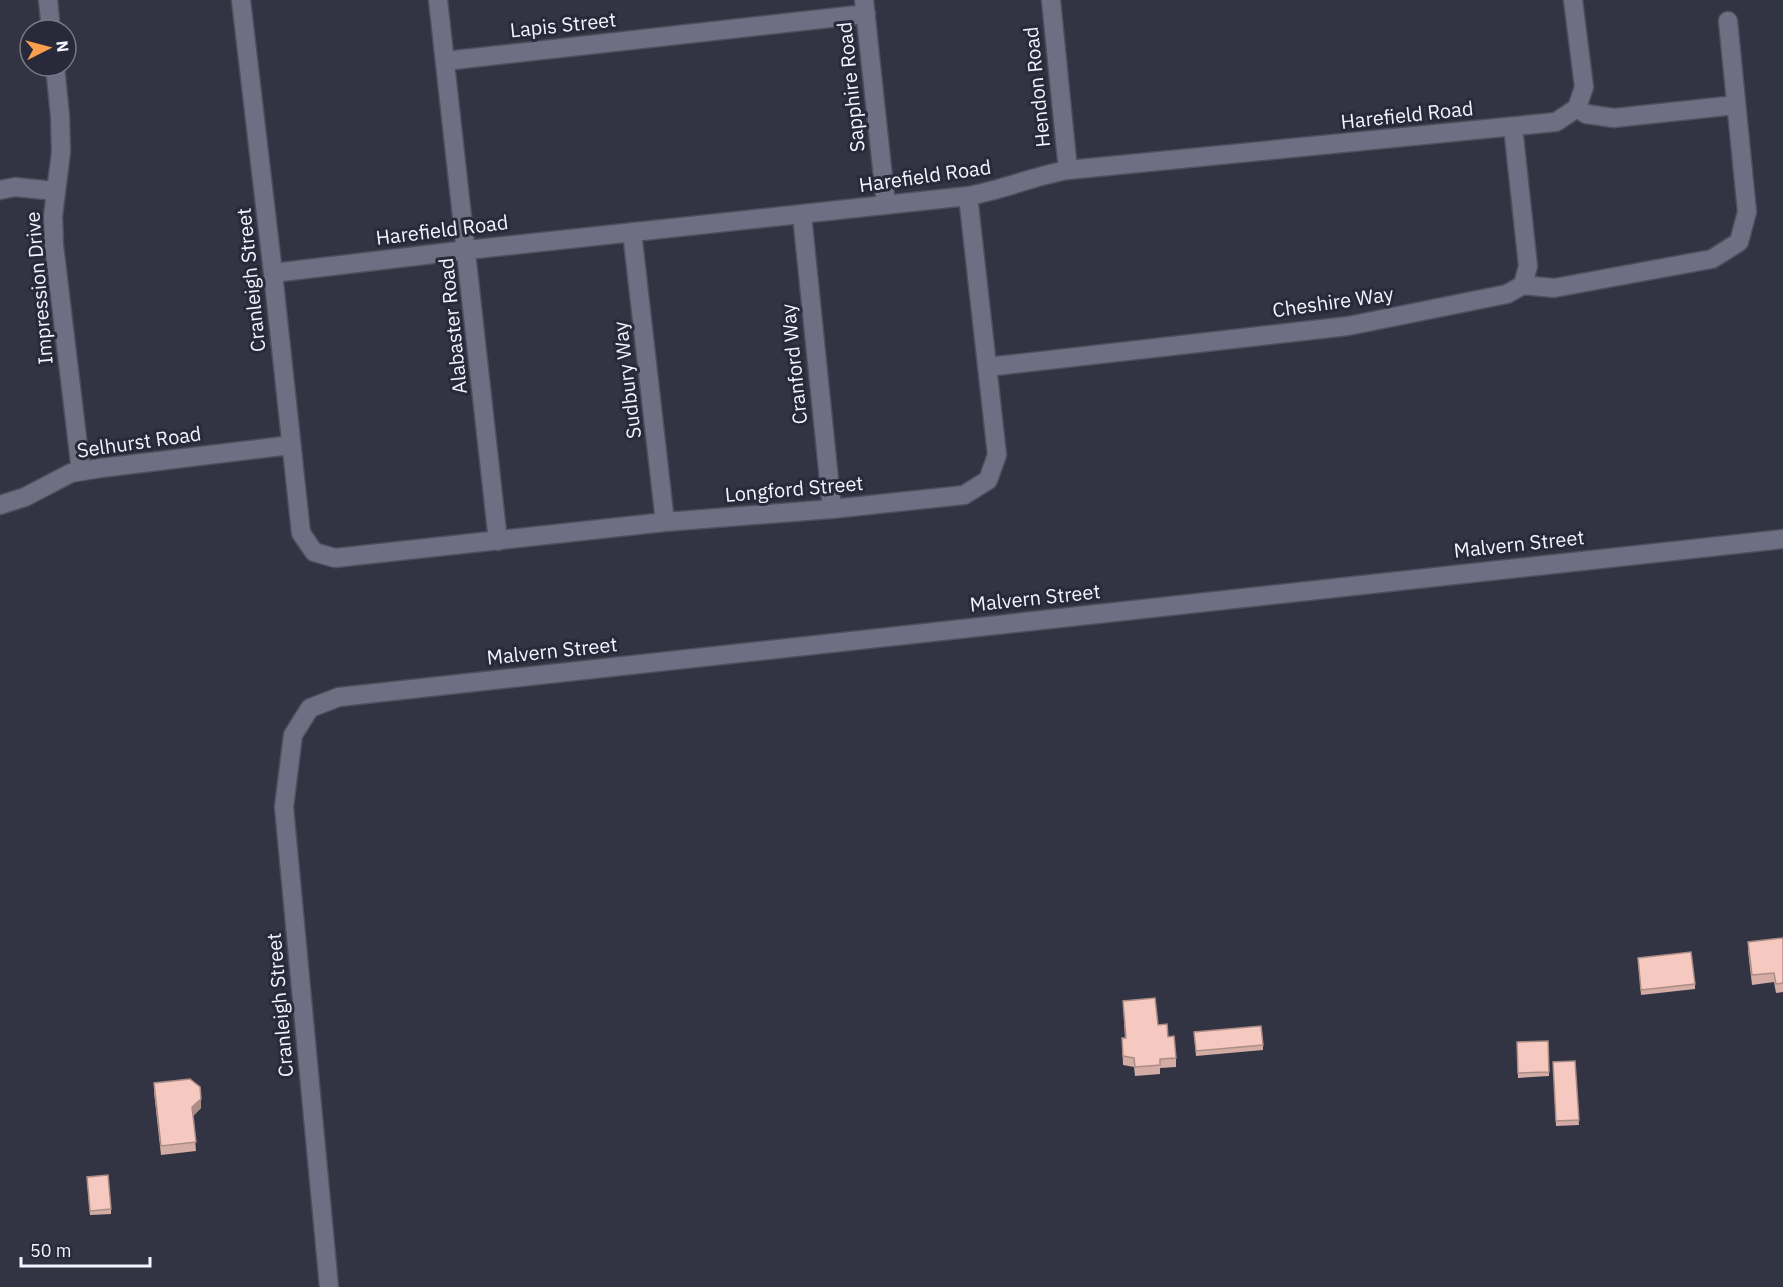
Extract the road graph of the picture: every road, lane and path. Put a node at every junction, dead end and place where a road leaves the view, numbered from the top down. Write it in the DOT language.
graph roads {
  1 [pos="48,0"];
  2 [pos="241,0"];
  3 [pos="438,0"];
  4 [pos="1051,0"];
  5 [pos="1573,0"];
  6 [pos="865,7"];
  7 [pos="50,18"];
  8 [pos="1728,21"];
  9 [pos="445,61"];
  10 [pos="56,78"];
  11 [pos="1736,105"];
  12 [pos="1577,108"];
  13 [pos="1514,127"];
  14 [pos="1068,170"];
  15 [pos="0,190"];
  16 [pos="55,191"];
  17 [pos="968,196"];
  18 [pos="886,205"];
  19 [pos="802,215"];
  20 [pos="632,232"];
  21 [pos="467,250"];
  22 [pos="273,273"];
  23 [pos="1523,285"];
  24 [pos="987,367"];
  25 [pos="291,445"];
  26 [pos="81,471"];
  27 [pos="0,505"];
  28 [pos="832,509"];
  29 [pos="665,522"];
  30 [pos="1783,539"];
  31 [pos="498,541"];
  32 [pos="314,552"];
  33 [pos="302,721"];
  34 [pos="329,1287"];
  1 -- 7 [label="street"];
  2 -- 22 [label="street, Cranleigh Street"];
  3 -- 9 [label="street, Alabaster Road"];
  4 -- 14 [label="street, Hendon Road"];
  5 -- 12 [label="street"];
  6 -- 9 [label="street, Lapis Street"];
  6 -- 18 [label="street, Sapphire Road"];
  8 -- 11 [label="street"];
  9 -- 21 [label="street, Alabaster Road"];
  10 -- 16 [label="street, Impression Drive"];
  11 -- 12 [label="street"];
  11 -- 23 [label="street"];
  12 -- 13 [label="street, Harefield Road"];
  13 -- 14 [label="street, Harefield Road"];
  13 -- 23 [label="street"];
  14 -- 17 [label="street, Harefield Road"];
  15 -- 16 [label="street"];
  16 -- 26 [label="street, Impression Drive"];
  17 -- 18 [label="street, Harefield Road"];
  17 -- 24 [label="street, Longford Street"];
  18 -- 19 [label="street, Harefield Road"];
  19 -- 20 [label="street, Harefield Road"];
  19 -- 28 [label="street, Cranford Way"];
  20 -- 21 [label="street, Harefield Road"];
  20 -- 29 [label="street, Sudbury Way"];
  21 -- 22 [label="street, Harefield Road"];
  21 -- 31 [label="street, Alabaster Road"];
  22 -- 25 [label="street, Cranleigh Street"];
  23 -- 24 [label="street, Cheshire Way"];
  24 -- 28 [label="street, Longford Street"];
  25 -- 26 [label="street, Selhurst Road"];
  25 -- 32 [label="street, Cranleigh Street"];
  26 -- 27 [label="street, Selhurst Road"];
  28 -- 29 [label="street, Longford Street"];
  29 -- 31 [label="street, Longford Street"];
  30 -- 33 [label="street, Malvern Street"];
  31 -- 32 [label="street, Longford Street"];
  33 -- 34 [label="street, Cranleigh Street"];
}
